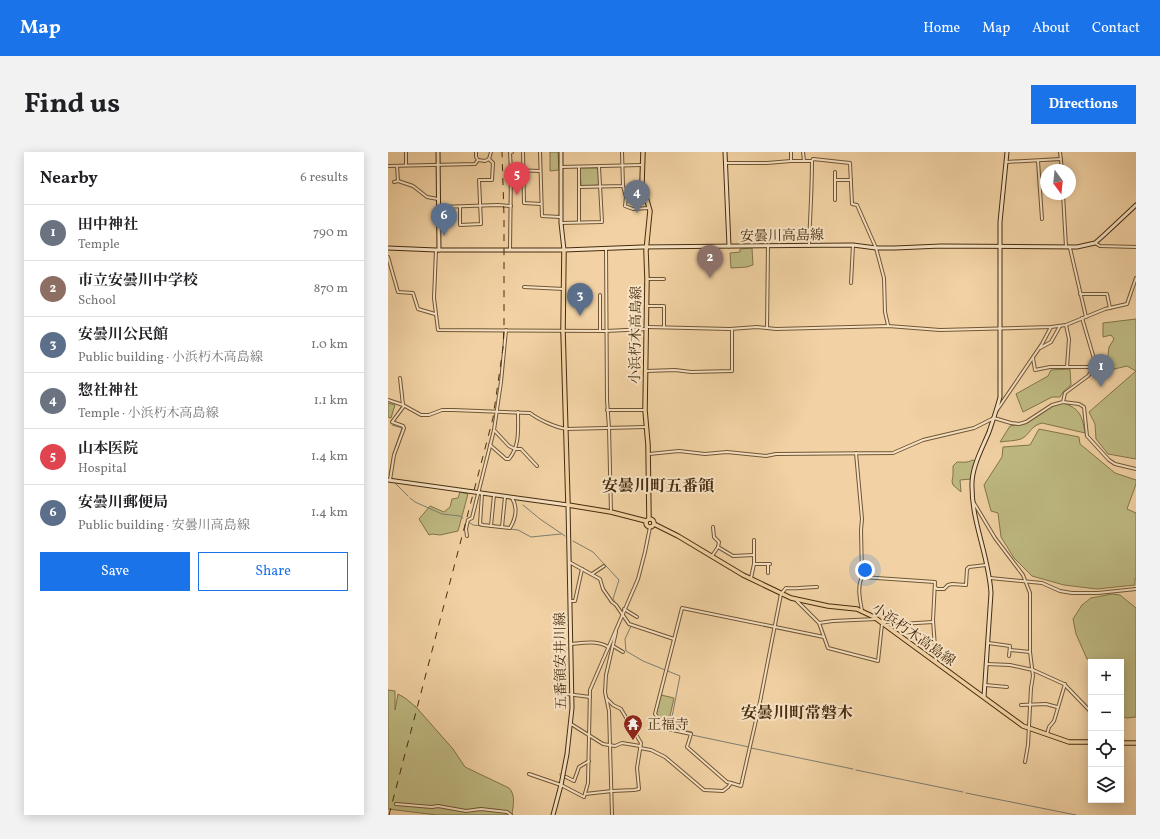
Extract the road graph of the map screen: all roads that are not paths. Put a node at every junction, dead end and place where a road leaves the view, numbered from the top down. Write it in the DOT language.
graph roads {
  1 [pos="406,152"];
  2 [pos="438,152"];
  3 [pos="476,152"];
  4 [pos="491,152"];
  5 [pos="512,152"];
  6 [pos="540,152"];
  7 [pos="561,152"];
  8 [pos="622,152"];
  9 [pos="643,152"];
  10 [pos="725,152"];
  11 [pos="790,152"];
  12 [pos="803,152"];
  13 [pos="1007,152"];
  14 [pos="1060,152"];
  15 [pos="522,153"];
  16 [pos="489,159"];
  17 [pos="1061,159"];
  18 [pos="478,160"];
  19 [pos="1038,160"];
  20 [pos="791,161"];
  21 [pos="804,161"];
  22 [pos="812,161"];
  23 [pos="1006,162"];
  24 [pos="726,163"];
  25 [pos="1061,164"];
  26 [pos="406,165"];
  27 [pos="438,165"];
  28 [pos="642,165"];
  29 [pos="388,166"];
  30 [pos="397,166"];
  31 [pos="599,166"];
  32 [pos="622,166"];
  33 [pos="579,167"];
  34 [pos="561,168"];
  35 [pos="511,170"];
  36 [pos="523,171"];
  37 [pos="540,171"];
  38 [pos="835,172"];
  39 [pos="398,180"];
  40 [pos="835,180"];
  41 [pos="851,180"];
  42 [pos="394,182"];
  43 [pos="623,186"];
  44 [pos="579,187"];
  45 [pos="600,187"];
  46 [pos="438,199"];
  47 [pos="835,200"];
  48 [pos="1064,200"];
  49 [pos="541,204"];
  50 [pos="1136,205"];
  51 [pos="480,206"];
  52 [pos="511,206"];
  53 [pos="439,207"];
  54 [pos="460,207"];
  55 [pos="650,208"];
  56 [pos="561,217"];
  57 [pos="1042,219"];
  58 [pos="579,222"];
  59 [pos="561,223"];
  60 [pos="1095,243"];
  61 [pos="853,245"];
  62 [pos="729,246"];
  63 [pos="768,246"];
  64 [pos="809,246"];
  65 [pos="646,247"];
  66 [pos="1001,247"];
  67 [pos="1136,247"];
  68 [pos="388,248"];
  69 [pos="606,248"];
  70 [pos="876,248"];
  71 [pos="1068,248"];
  72 [pos="438,250"];
  73 [pos="510,250"];
  74 [pos="564,250"];
  75 [pos="388,257"];
  76 [pos="1136,278"];
  77 [pos="647,279"];
  78 [pos="664,280"];
  79 [pos="851,283"];
  80 [pos="524,287"];
  81 [pos="564,289"];
  82 [pos="1080,294"];
  83 [pos="600,295"];
  84 [pos="646,306"];
  85 [pos="1110,308"];
  86 [pos="435,314"];
  87 [pos="1086,317"];
  88 [pos="1082,318"];
  89 [pos="1066,325"];
  90 [pos="888,326"];
  91 [pos="1060,326"];
  92 [pos="1051,327"];
  93 [pos="646,328"];
  94 [pos="664,328"];
  95 [pos="767,328"];
  96 [pos="732,329"];
  97 [pos="1001,329"];
  98 [pos="506,330"];
  99 [pos="564,331"];
  100 [pos="600,331"];
  101 [pos="606,331"];
  102 [pos="1038,348"];
  103 [pos="1033,356"];
  104 [pos="1067,367"];
  105 [pos="1095,367"];
  106 [pos="645,371"];
  107 [pos="400,378"];
  108 [pos="388,400"];
  109 [pos="1063,402"];
  110 [pos="404,406"];
  111 [pos="607,410"];
  112 [pos="644,410"];
  113 [pos="996,411"];
  114 [pos="497,412"];
  115 [pos="518,412"];
  116 [pos="994,418"];
  117 [pos="646,427"];
  118 [pos="609,428"];
  119 [pos="566,429"];
  120 [pos="494,430"];
  121 [pos="490,445"];
  122 [pos="515,449"];
  123 [pos="856,453"];
  124 [pos="648,454"];
  125 [pos="537,466"];
  126 [pos="1136,469"];
  127 [pos="389,480"];
  128 [pos="477,493"];
  129 [pos="482,494"];
  130 [pos="494,495"];
  131 [pos="505,497"];
  132 [pos="512,498"];
  133 [pos="974,502"];
  134 [pos="568,505"];
  135 [pos="611,512"];
  136 [pos="648,520"];
  137 [pos="654,524"];
  138 [pos="491,526"];
  139 [pos="502,527"];
  140 [pos="650,527"];
  141 [pos="713,527"];
  142 [pos="467,536"];
  143 [pos="754,540"];
  144 [pos="718,547"];
  145 [pos="754,555"];
  146 [pos="712,556"];
  147 [pos="569,562"];
  148 [pos="754,564"];
  149 [pos="604,566"];
  150 [pos="986,566"];
  151 [pos="582,570"];
  152 [pos="592,574"];
  153 [pos="768,574"];
  154 [pos="862,577"];
  155 [pos="751,578"];
  156 [pos="990,578"];
  157 [pos="1026,581"];
  158 [pos="935,586"];
  159 [pos="816,587"];
  160 [pos="1136,589"];
  161 [pos="781,594"];
  162 [pos="796,600"];
  163 [pos="570,601"];
  164 [pos="624,609"];
  165 [pos="862,611"];
  166 [pos="622,615"];
  167 [pos="637,617"];
  168 [pos="877,619"];
  169 [pos="933,622"];
  170 [pos="819,623"];
  171 [pos="883,624"];
  172 [pos="774,627"];
  173 [pos="616,630"];
  174 [pos="824,637"];
  175 [pos="674,639"];
  176 [pos="988,643"];
  177 [pos="571,644"];
  178 [pos="613,646"];
  179 [pos="608,647"];
  180 [pos="1010,650"];
  181 [pos="623,652"];
  182 [pos="1030,652"];
  183 [pos="1009,656"];
  184 [pos="936,661"];
  185 [pos="987,664"];
  186 [pos="1033,670"];
  187 [pos="1064,684"];
  188 [pos="554,685"];
  189 [pos="985,685"];
  190 [pos="1007,687"];
  191 [pos="572,694"];
  192 [pos="984,697"];
  193 [pos="590,698"];
  194 [pos="606,698"];
  195 [pos="1030,704"];
  196 [pos="1021,705"];
  197 [pos="1057,707"];
  198 [pos="1088,709"];
  199 [pos="571,724"];
  200 [pos="1029,728"];
  201 [pos="1047,734"];
  202 [pos="590,736"];
  203 [pos="1088,742"];
  204 [pos="1124,743"];
  205 [pos="1136,743"];
  206 [pos="610,746"];
  207 [pos="640,747"];
  208 [pos="589,760"];
  209 [pos="1025,762"];
  210 [pos="529,774"];
  211 [pos="566,777"];
  212 [pos="731,783"];
  213 [pos="561,784"];
  214 [pos="612,791"];
  215 [pos="585,794"];
  216 [pos="396,804"];
  217 [pos="511,815"];
  218 [pos="553,815"];
  219 [pos="612,815"];
  1 -- 26 [label="street"];
  2 -- 27 [label="main road"];
  3 -- 18 [label="street"];
  4 -- 16 [label="street"];
  5 -- 35 [label="street"];
  6 -- 37 [label="street"];
  7 -- 34 [label="main road"];
  8 -- 32 [label="street"];
  9 -- 28 [label="main road, 小浜朽木高島線"];
  10 -- 24 [label="main road"];
  11 -- 20 [label="street"];
  12 -- 21 [label="street"];
  13 -- 23 [label="main road"];
  14 -- 17 [label="street"];
  15 -- 36 [label="street"];
  16 -- 18 [label="street"];
  16 -- 51 [label="street"];
  17 -- 19 [label="street"];
  17 -- 25 [label="street"];
  18 -- 27 [label="street"];
  19 -- 23 [label="street"];
  19 -- 57 [label="street"];
  20 -- 21 [label="street"];
  20 -- 24 [label="street"];
  21 -- 22 [label="street"];
  22 -- 41 [label="street"];
  22 -- 64 [label="street"];
  23 -- 66 [label="main road"];
  24 -- 62 [label="main road"];
  26 -- 27 [label="street"];
  26 -- 30 [label="street"];
  27 -- 46 [label="main road"];
  28 -- 32 [label="street"];
  28 -- 55 [label="main road, 小浜朽木高島線"];
  29 -- 30 [label="street"];
  30 -- 39 [label="street"];
  31 -- 32 [label="street"];
  31 -- 33 [label="street"];
  31 -- 45 [label="street"];
  32 -- 43 [label="street"];
  33 -- 34 [label="street"];
  33 -- 44 [label="street"];
  34 -- 56 [label="main road"];
  35 -- 36 [label="street"];
  35 -- 52 [label="street"];
  36 -- 37 [label="street"];
  36 -- 49 [label="street"];
  37 -- 49 [label="street"];
  38 -- 40 [label="street"];
  39 -- 42 [label="street"];
  39 -- 46 [label="street"];
  40 -- 41 [label="street"];
  40 -- 47 [label="street"];
  41 -- 70 [label="street"];
  43 -- 45 [label="street"];
  43 -- 55 [label="street"];
  44 -- 45 [label="street"];
  44 -- 58 [label="street"];
  45 -- 58 [label="street"];
  46 -- 53 [label="main road"];
  48 -- 71 [label="street"];
  49 -- 56 [label="street"];
  50 -- 60 [label="main road"];
  51 -- 52 [label="street"];
  51 -- 54 [label="street"];
  51 -- 54 [label="street"];
  52 -- 73 [label="street"];
  53 -- 54 [label="street"];
  53 -- 72 [label="main road"];
  55 -- 65 [label="main road, 小浜朽木高島線"];
  56 -- 59 [label="main road"];
  58 -- 59 [label="street"];
  59 -- 74 [label="main road"];
  60 -- 67 [label="street"];
  60 -- 71 [label="main road, 安曇川高島線"];
  61 -- 64 [label="main road, 安曇川高島線"];
  61 -- 70 [label="main road, 安曇川高島線"];
  61 -- 79 [label="street"];
  62 -- 63 [label="main road, 安曇川高島線"];
  62 -- 65 [label="main road, 安曇川高島線"];
  63 -- 64 [label="main road, 安曇川高島線"];
  63 -- 95 [label="street"];
  65 -- 69 [label="main road, 安曇川高島線"];
  65 -- 77 [label="main road, 小浜朽木高島線"];
  66 -- 70 [label="main road, 安曇川高島線"];
  66 -- 71 [label="main road, 安曇川高島線"];
  66 -- 97 [label="main road"];
  68 -- 72 [label="main road, 安曇川高島線"];
  69 -- 74 [label="main road, 安曇川高島線"];
  69 -- 101 [label="street"];
  70 -- 90 [label="street"];
  71 -- 82 [label="street"];
  72 -- 73 [label="main road, 安曇川高島線"];
  72 -- 86 [label="street"];
  73 -- 74 [label="main road, 安曇川高島線"];
  74 -- 81 [label="main road"];
  75 -- 86 [label="street"];
  76 -- 85 [label="street"];
  77 -- 78 [label="street"];
  77 -- 84 [label="main road, 小浜朽木高島線"];
  80 -- 81 [label="street"];
  81 -- 99 [label="main road"];
  82 -- 85 [label="street"];
  82 -- 87 [label="street"];
  83 -- 100 [label="street"];
  84 -- 93 [label="main road, 小浜朽木高島線"];
  84 -- 94 [label="street"];
  85 -- 87 [label="street"];
  86 -- 98 [label="street"];
  87 -- 88 [label="street"];
  88 -- 89 [label="street"];
  88 -- 105 [label="street"];
  89 -- 91 [label="street"];
  89 -- 104 [label="street"];
  90 -- 95 [label="street"];
  90 -- 97 [label="street"];
  91 -- 92 [label="street"];
  91 -- 102 [label="street"];
  92 -- 97 [label="street"];
  92 -- 102 [label="street"];
  93 -- 94 [label="street"];
  93 -- 101 [label="street"];
  93 -- 106 [label="main road, 小浜朽木高島線"];
  94 -- 96 [label="street"];
  95 -- 96 [label="street"];
  96 -- 106 [label="street"];
  97 -- 113 [label="main road"];
  98 -- 99 [label="street"];
  98 -- 114 [label="street"];
  99 -- 100 [label="street"];
  99 -- 119 [label="main road"];
  100 -- 101 [label="street"];
  101 -- 111 [label="street"];
  102 -- 103 [label="street"];
  103 -- 104 [label="street"];
  103 -- 113 [label="street"];
  104 -- 105 [label="street"];
  105 -- 109 [label="street"];
  106 -- 112 [label="main road, 小浜朽木高島線"];
  107 -- 110 [label="street"];
  108 -- 110 [label="street"];
  109 -- 116 [label="street"];
  109 -- 126 [label="street"];
  110 -- 114 [label="street"];
  110 -- 127 [label="street"];
  111 -- 112 [label="street"];
  111 -- 118 [label="street"];
  112 -- 117 [label="main road, 小浜朽木高島線"];
  113 -- 116 [label="main road"];
  114 -- 115 [label="street"];
  114 -- 120 [label="street"];
  115 -- 119 [label="street"];
  115 -- 122 [label="street"];
  116 -- 123 [label="street"];
  116 -- 133 [label="main road"];
  117 -- 118 [label="street"];
  117 -- 124 [label="main road, 小浜朽木高島線"];
  118 -- 119 [label="street"];
  118 -- 135 [label="street"];
  119 -- 134 [label="main road"];
  120 -- 121 [label="street"];
  120 -- 122 [label="street"];
  121 -- 122 [label="street"];
  121 -- 128 [label="street"];
  122 -- 125 [label="street"];
  123 -- 124 [label="street"];
  123 -- 154 [label="street"];
  124 -- 136 [label="main road, 小浜朽木高島線"];
  127 -- 128 [label="main road"];
  128 -- 129 [label="main road"];
  128 -- 142 [label="street"];
  129 -- 130 [label="main road"];
  129 -- 138 [label="street"];
  130 -- 131 [label="main road"];
  130 -- 138 [label="street"];
  131 -- 132 [label="main road"];
  131 -- 139 [label="street"];
  132 -- 134 [label="main road"];
  132 -- 139 [label="street"];
  133 -- 150 [label="main road"];
  133 -- 157 [label="street"];
  134 -- 135 [label="main road, 小浜朽木高島線"];
  134 -- 147 [label="main road, 五番領安井川線"];
  135 -- 136 [label="main road, 小浜朽木高島線"];
  136 -- 137 [label="main road, 小浜朽木高島線"];
  136 -- 140 [label="main road"];
  137 -- 140 [label="main road"];
  137 -- 146 [label="main road, 小浜朽木高島線"];
  138 -- 139 [label="street"];
  140 -- 164 [label="street"];
  141 -- 144 [label="street"];
  143 -- 145 [label="street"];
  144 -- 145 [label="street"];
  144 -- 146 [label="street"];
  145 -- 148 [label="street"];
  146 -- 155 [label="main road, 小浜朽木高島線"];
  147 -- 151 [label="street"];
  147 -- 163 [label="main road, 五番領安井川線"];
  148 -- 153 [label="street"];
  148 -- 155 [label="street"];
  149 -- 152 [label="street"];
  150 -- 156 [label="main road"];
  150 -- 158 [label="street"];
  151 -- 152 [label="street"];
  151 -- 163 [label="street"];
  152 -- 166 [label="street"];
  154 -- 158 [label="street"];
  154 -- 165 [label="street"];
  155 -- 161 [label="main road, 小浜朽木高島線"];
  156 -- 157 [label="street"];
  156 -- 176 [label="main road"];
  157 -- 160 [label="street"];
  157 -- 182 [label="street"];
  158 -- 169 [label="street"];
  159 -- 161 [label="street"];
  161 -- 162 [label="main road, 小浜朽木高島線"];
  161 -- 172 [label="street"];
  162 -- 165 [label="main road, 小浜朽木高島線"];
  162 -- 170 [label="street"];
  163 -- 177 [label="main road, 五番領安井川線"];
  164 -- 166 [label="street"];
  164 -- 167 [label="street"];
  165 -- 168 [label="main road, 小浜朽木高島線"];
  166 -- 173 [label="street"];
  166 -- 175 [label="street"];
  168 -- 170 [label="street"];
  168 -- 171 [label="main road, 小浜朽木高島線"];
  169 -- 171 [label="street"];
  169 -- 184 [label="street"];
  170 -- 174 [label="street"];
  171 -- 174 [label="street"];
  171 -- 184 [label="main road, 小浜朽木高島線"];
  172 -- 174 [label="street"];
  172 -- 175 [label="street"];
  172 -- 212 [label="street"];
  173 -- 178 [label="street"];
  173 -- 179 [label="street"];
  175 -- 212 [label="street"];
  176 -- 180 [label="street"];
  176 -- 185 [label="main road"];
  177 -- 179 [label="street"];
  177 -- 191 [label="main road, 五番領安井川線"];
  178 -- 181 [label="street"];
  178 -- 194 [label="street"];
  179 -- 193 [label="street"];
  180 -- 182 [label="street"];
  180 -- 183 [label="street"];
  182 -- 186 [label="street"];
  184 -- 192 [label="main road, 小浜朽木高島線"];
  185 -- 186 [label="street"];
  185 -- 189 [label="main road"];
  186 -- 187 [label="street"];
  186 -- 195 [label="street"];
  187 -- 197 [label="street"];
  187 -- 198 [label="street"];
  188 -- 191 [label="street"];
  189 -- 190 [label="street"];
  189 -- 192 [label="main road"];
  191 -- 193 [label="street"];
  191 -- 199 [label="main road, 五番領安井川線"];
  192 -- 200 [label="main road, 小浜朽木高島線"];
  193 -- 202 [label="street"];
  194 -- 206 [label="street"];
  194 -- 207 [label="street"];
  195 -- 196 [label="street"];
  195 -- 197 [label="street"];
  195 -- 200 [label="street"];
  197 -- 201 [label="street"];
  199 -- 202 [label="street"];
  199 -- 213 [label="main road, 五番領安井川線"];
  200 -- 201 [label="main road, 小浜朽木高島線"];
  200 -- 209 [label="street"];
  201 -- 203 [label="main road, 小浜朽木高島線"];
  202 -- 206 [label="street"];
  202 -- 208 [label="street"];
  204 -- 205 [label="main road"];
  206 -- 207 [label="street"];
  206 -- 214 [label="street"];
  207 -- 212 [label="street"];
  207 -- 214 [label="street"];
  208 -- 211 [label="street"];
  208 -- 215 [label="street"];
  210 -- 213 [label="street"];
  213 -- 215 [label="street"];
  213 -- 218 [label="main road, 五番領安井川線"];
  214 -- 215 [label="street"];
  214 -- 219 [label="street"];
  216 -- 217 [label="street"];
}
